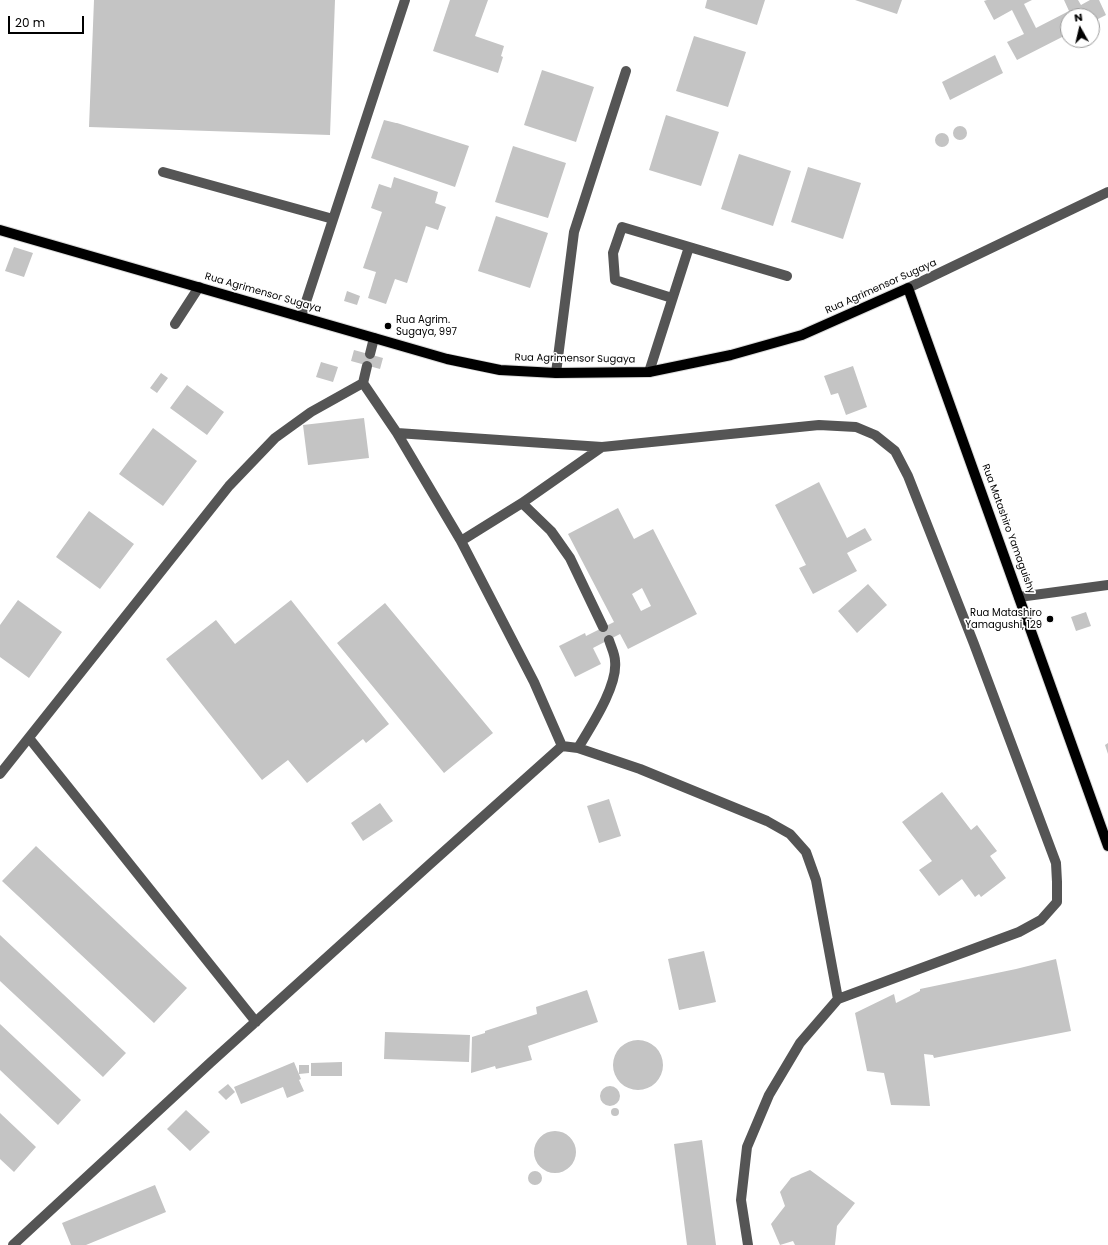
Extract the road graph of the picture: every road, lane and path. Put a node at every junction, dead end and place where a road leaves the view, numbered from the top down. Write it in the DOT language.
graph roads {
  1 [pos="405,0"];
  2 [pos="626,71"];
  3 [pos="163,172"];
  4 [pos="1108,192"];
  5 [pos="333,219"];
  6 [pos="0,230"];
  7 [pos="689,247"];
  8 [pos="787,276"];
  9 [pos="199,287"];
  10 [pos="908,288"];
  11 [pos="672,298"];
  12 [pos="300,317"];
  13 [pos="175,324"];
  14 [pos="374,338"];
  15 [pos="370,354"];
  16 [pos="367,366"];
  17 [pos="648,372"];
  18 [pos="556,373"];
  19 [pos="363,383"];
  20 [pos="397,433"];
  21 [pos="602,447"];
  22 [pos="522,503"];
  23 [pos="461,541"];
  24 [pos="1108,584"];
  25 [pos="1019,597"];
  26 [pos="603,627"];
  27 [pos="609,640"];
  28 [pos="29,738"];
  29 [pos="562,746"];
  30 [pos="578,748"];
  31 [pos="0,774"];
  32 [pos="1108,846"];
  33 [pos="838,999"];
  34 [pos="256,1022"];
  35 [pos="13,1245"];
  36 [pos="748,1245"];
  1 -- 5 [label="street"];
  2 -- 18 [label="street"];
  3 -- 5 [label="street"];
  4 -- 10 [label="street, Rua Agrimensor Sugaya"];
  5 -- 12 [label="street"];
  6 -- 9 [label="main road, Rua Agrimensor Sugaya"];
  7 -- 8 [label="street"];
  7 -- 11 [label="street"];
  7 -- 11 [label="street"];
  9 -- 12 [label="main road, Rua Agrimensor Sugaya"];
  9 -- 13 [label="street"];
  10 -- 17 [label="main road, Rua Agrimensor Sugaya"];
  10 -- 25 [label="main road, Rua Matashiro Yamaguishy"];
  11 -- 17 [label="street"];
  12 -- 14 [label="main road, Rua Agrimensor Sugaya"];
  14 -- 15 [label="street"];
  14 -- 18 [label="main road, Rua Agrimensor Sugaya"];
  16 -- 19 [label="street"];
  17 -- 18 [label="main road, Rua Agrimensor Sugaya"];
  19 -- 20 [label="street"];
  19 -- 28 [label="street"];
  20 -- 21 [label="street"];
  20 -- 23 [label="street"];
  21 -- 22 [label="street"];
  21 -- 33 [label="street"];
  22 -- 23 [label="street"];
  22 -- 26 [label="street"];
  23 -- 29 [label="street"];
  24 -- 25 [label="street"];
  25 -- 32 [label="main road, Rua Matashiro Yamaguishy"];
  27 -- 30 [label="street"];
  28 -- 31 [label="street"];
  28 -- 34 [label="street"];
  29 -- 30 [label="street"];
  29 -- 34 [label="street"];
  30 -- 33 [label="street"];
  33 -- 36 [label="street"];
  34 -- 35 [label="street"];
}
